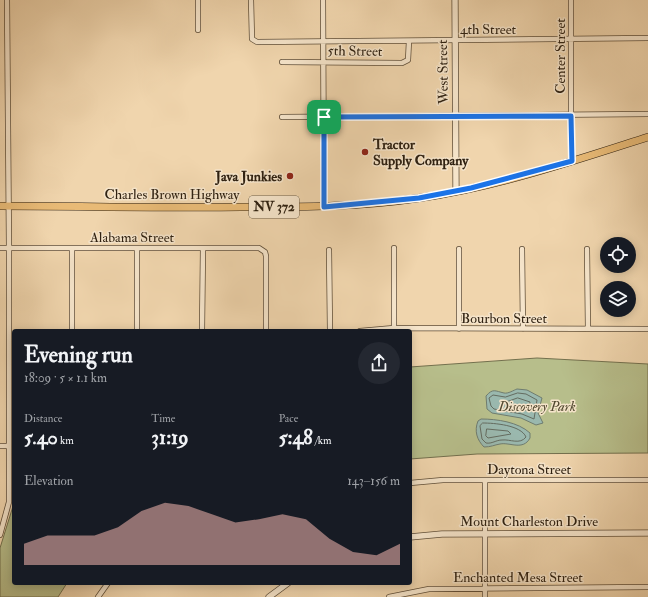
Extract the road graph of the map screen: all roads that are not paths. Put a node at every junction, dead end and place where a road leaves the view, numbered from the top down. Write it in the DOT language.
graph roads {
  1 [pos="7,0"];
  2 [pos="198,0"];
  3 [pos="251,0"];
  4 [pos="323,0"];
  5 [pos="455,0"];
  6 [pos="571,0"];
  7 [pos="198,30"];
  8 [pos="648,38"];
  9 [pos="571,40"];
  10 [pos="409,41"];
  11 [pos="455,41"];
  12 [pos="323,42"];
  13 [pos="282,62"];
  14 [pos="324,62"];
  15 [pos="648,114"];
  16 [pos="456,116"];
  17 [pos="571,116"];
  18 [pos="282,117"];
  19 [pos="324,117"];
  20 [pos="648,137"];
  21 [pos="572,161"];
  22 [pos="456,191"];
  23 [pos="0,206"];
  24 [pos="8,206"];
  25 [pos="324,207"];
  26 [pos="0,248"];
  27 [pos="9,248"];
  28 [pos="72,248"];
  29 [pos="138,248"];
  30 [pos="203,248"];
  31 [pos="394,248"];
  32 [pos="459,249"];
  33 [pos="522,249"];
  34 [pos="329,250"];
  35 [pos="587,250"];
  36 [pos="394,328"];
  37 [pos="72,329"];
  38 [pos="137,329"];
  39 [pos="202,329"];
  40 [pos="266,329"];
  41 [pos="330,329"];
  42 [pos="383,329"];
  43 [pos="459,329"];
  44 [pos="523,329"];
  45 [pos="588,329"];
  46 [pos="648,329"];
  47 [pos="12,372"];
  48 [pos="0,446"];
  49 [pos="9,446"];
  50 [pos="484,480"];
  51 [pos="648,480"];
  52 [pos="412,483"];
  53 [pos="484,533"];
  54 [pos="648,533"];
  55 [pos="0,535"];
  56 [pos="412,537"];
  57 [pos="107,585"];
  58 [pos="285,585"];
  59 [pos="648,587"];
  60 [pos="485,588"];
  61 [pos="98,597"];
  62 [pos="269,597"];
  63 [pos="389,597"];
  64 [pos="485,597"];
  1 -- 24 [label="street"];
  2 -- 7 [label="street"];
  3 -- 12 [label="street, 4th Street"];
  4 -- 12 [label="street"];
  5 -- 11 [label="street, West Street"];
  6 -- 9 [label="street, Center Street"];
  8 -- 9 [label="street, 4th Street"];
  9 -- 11 [label="street, 4th Street"];
  9 -- 17 [label="street, Center Street"];
  10 -- 11 [label="street, 4th Street"];
  10 -- 12 [label="street, 4th Street"];
  10 -- 14 [label="street, 5th Street"];
  11 -- 16 [label="street, West Street"];
  12 -- 14 [label="street"];
  13 -- 14 [label="street, 5th Street"];
  14 -- 19 [label="street"];
  15 -- 17 [label="street"];
  16 -- 17 [label="street"];
  16 -- 19 [label="street"];
  16 -- 22 [label="street, West Street"];
  17 -- 21 [label="street, Center Street"];
  18 -- 19 [label="street"];
  19 -- 25 [label="street"];
  20 -- 21 [label="main road, Charles Brown Highway / NV 372"];
  21 -- 22 [label="main road, Charles Brown Highway / NV 372"];
  22 -- 25 [label="main road, Charles Brown Highway / NV 372"];
  23 -- 24 [label="main road, Charles Brown Highway / NV 372"];
  24 -- 25 [label="main road, Charles Brown Highway / NV 372"];
  24 -- 27 [label="street"];
  26 -- 27 [label="street, Alabama Street"];
  27 -- 28 [label="street, Alabama Street"];
  27 -- 47 [label="street"];
  28 -- 29 [label="street, Alabama Street"];
  28 -- 37 [label="street"];
  29 -- 30 [label="street, Alabama Street"];
  29 -- 38 [label="street"];
  30 -- 39 [label="street"];
  30 -- 40 [label="street, Alabama Street"];
  31 -- 36 [label="street"];
  32 -- 43 [label="street"];
  33 -- 44 [label="street"];
  34 -- 41 [label="street"];
  35 -- 45 [label="street"];
  36 -- 42 [label="street, Bourbon Street"];
  36 -- 43 [label="street, Bourbon Street"];
  43 -- 44 [label="street, Bourbon Street"];
  44 -- 45 [label="street, Bourbon Street"];
  45 -- 46 [label="street, Bourbon Street"];
  47 -- 49 [label="street"];
  48 -- 49 [label="street"];
  49 -- 55 [label="street"];
  50 -- 51 [label="street, Daytona Street"];
  50 -- 52 [label="street, Daytona Street"];
  50 -- 53 [label="street"];
  53 -- 54 [label="street, Mount Charleston Drive"];
  53 -- 56 [label="street, Mount Charleston Drive"];
  53 -- 60 [label="street"];
  57 -- 61 [label="street"];
  58 -- 62 [label="street"];
  59 -- 60 [label="street, Enchanted Mesa Street"];
  60 -- 63 [label="street, Enchanted Mesa Street"];
  60 -- 64 [label="street"];
}
